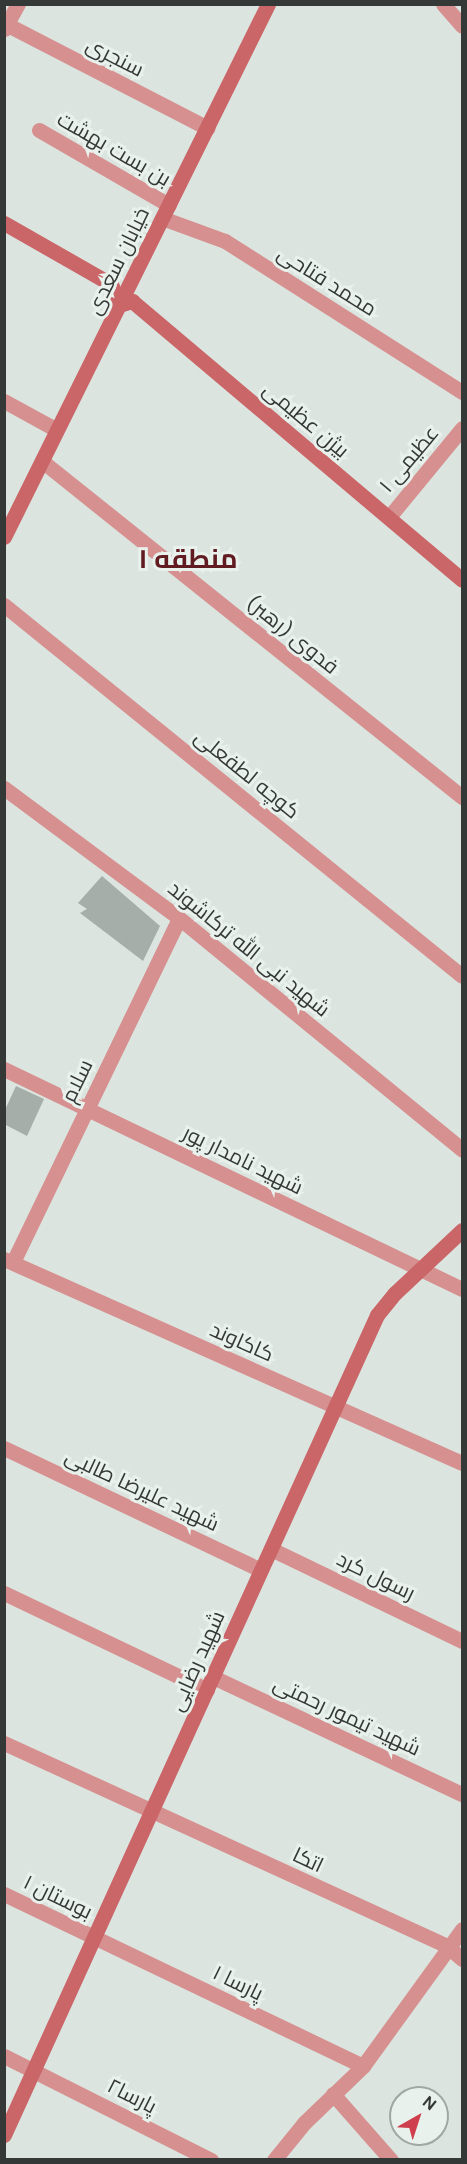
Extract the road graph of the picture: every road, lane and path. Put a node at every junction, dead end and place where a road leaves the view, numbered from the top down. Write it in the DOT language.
graph roads {
  1 [pos="18,4"];
  2 [pos="268,4"];
  3 [pos="443,4"];
  4 [pos="5,26"];
  5 [pos="462,26"];
  6 [pos="207,128"];
  7 [pos="39,129"];
  8 [pos="166,212"];
  9 [pos="4,223"];
  10 [pos="119,305"];
  11 [pos="462,392"];
  12 [pos="4,402"];
  13 [pos="462,428"];
  14 [pos="57,430"];
  15 [pos="42,461"];
  16 [pos="389,517"];
  17 [pos="4,537"];
  18 [pos="462,580"];
  19 [pos="4,604"];
  20 [pos="4,788"];
  21 [pos="462,797"];
  22 [pos="179,918"];
  23 [pos="462,976"];
  24 [pos="4,1069"];
  25 [pos="87,1109"];
  26 [pos="462,1150"];
  27 [pos="462,1230"];
  28 [pos="9,1260"];
  29 [pos="420,1269"];
  30 [pos="462,1289"];
  31 [pos="335,1407"];
  32 [pos="4,1448"];
  33 [pos="462,1463"];
  34 [pos="271,1549"];
  35 [pos="261,1570"];
  36 [pos="4,1593"];
  37 [pos="462,1641"];
  38 [pos="210,1683"];
  39 [pos="4,1743"];
  40 [pos="462,1794"];
  41 [pos="152,1811"];
  42 [pos="4,1894"];
  43 [pos="462,1929"];
  44 [pos="94,1937"];
  45 [pos="447,1946"];
  46 [pos="462,1959"];
  47 [pos="4,2056"];
  48 [pos="363,2066"];
  49 [pos="34,2070"];
  50 [pos="333,2094"];
  51 [pos="4,2135"];
  52 [pos="211,2160"];
  53 [pos="274,2160"];
  54 [pos="391,2160"];
  1 -- 4 [label="street"];
  2 -- 6 [label="main road, خیابان سعدی"];
  3 -- 5 [label="street"];
  4 -- 6 [label="street, سنجری"];
  6 -- 8 [label="main road, خیابان سعدی"];
  7 -- 8 [label="street, بن بست بهشت"];
  8 -- 10 [label="main road, خیابان سعدی"];
  8 -- 11 [label="street, محمد فتاحی"];
  9 -- 10 [label="main road"];
  10 -- 14 [label="main road, خیابان سعدی"];
  10 -- 16 [label="main road, بیژن عظیمی"];
  12 -- 14 [label="street"];
  13 -- 16 [label="street, عظیمی ۱"];
  14 -- 15 [label="main road, خیابان سعدی"];
  15 -- 17 [label="main road, خیابان سعدی"];
  15 -- 21 [label="street, فدوی (رهبر)"];
  16 -- 18 [label="main road, بیژن عظیمی"];
  19 -- 23 [label="street, کوچه لطفعلی"];
  20 -- 22 [label="street, شهید نبی الله ترکاشوند"];
  22 -- 25 [label="street, سلام"];
  22 -- 26 [label="street, شهید نبی الله ترکاشوند"];
  24 -- 25 [label="street, شهید نامدار پور"];
  25 -- 28 [label="street, سلام"];
  25 -- 29 [label="street, شهید نامدار پور"];
  27 -- 29 [label="main road, شهید رضایی"];
  28 -- 31 [label="street, کاکاوند"];
  29 -- 30 [label="street, شهید نامدار پور"];
  29 -- 31 [label="main road, شهید رضایی"];
  31 -- 33 [label="street, کاکاوند"];
  31 -- 34 [label="main road, شهید رضایی"];
  32 -- 35 [label="street, شهید علیرضا طالبی"];
  34 -- 35 [label="main road, شهید رضایی"];
  34 -- 37 [label="street, رسول کرد"];
  35 -- 38 [label="main road, شهید رضایی"];
  36 -- 38 [label="street, شهید تیمور رحمتی"];
  38 -- 40 [label="street, شهید تیمور رحمتی"];
  38 -- 41 [label="main road, شهید رضایی"];
  39 -- 41 [label="street, اتکا"];
  41 -- 44 [label="main road, شهید رضایی"];
  41 -- 45 [label="street, اتکا"];
  42 -- 44 [label="street, بوستان ۱"];
  43 -- 45 [label="street"];
  44 -- 48 [label="street, پارسا ۱"];
  44 -- 49 [label="main road, شهید رضایی"];
  45 -- 46 [label="street, اتکا"];
  45 -- 48 [label="street"];
  47 -- 49 [label="street, پارسا۲"];
  48 -- 50 [label="street"];
  49 -- 51 [label="main road, شهید رضایی"];
  49 -- 52 [label="street, پارسا۲"];
  50 -- 53 [label="street"];
  50 -- 54 [label="street"];
}
